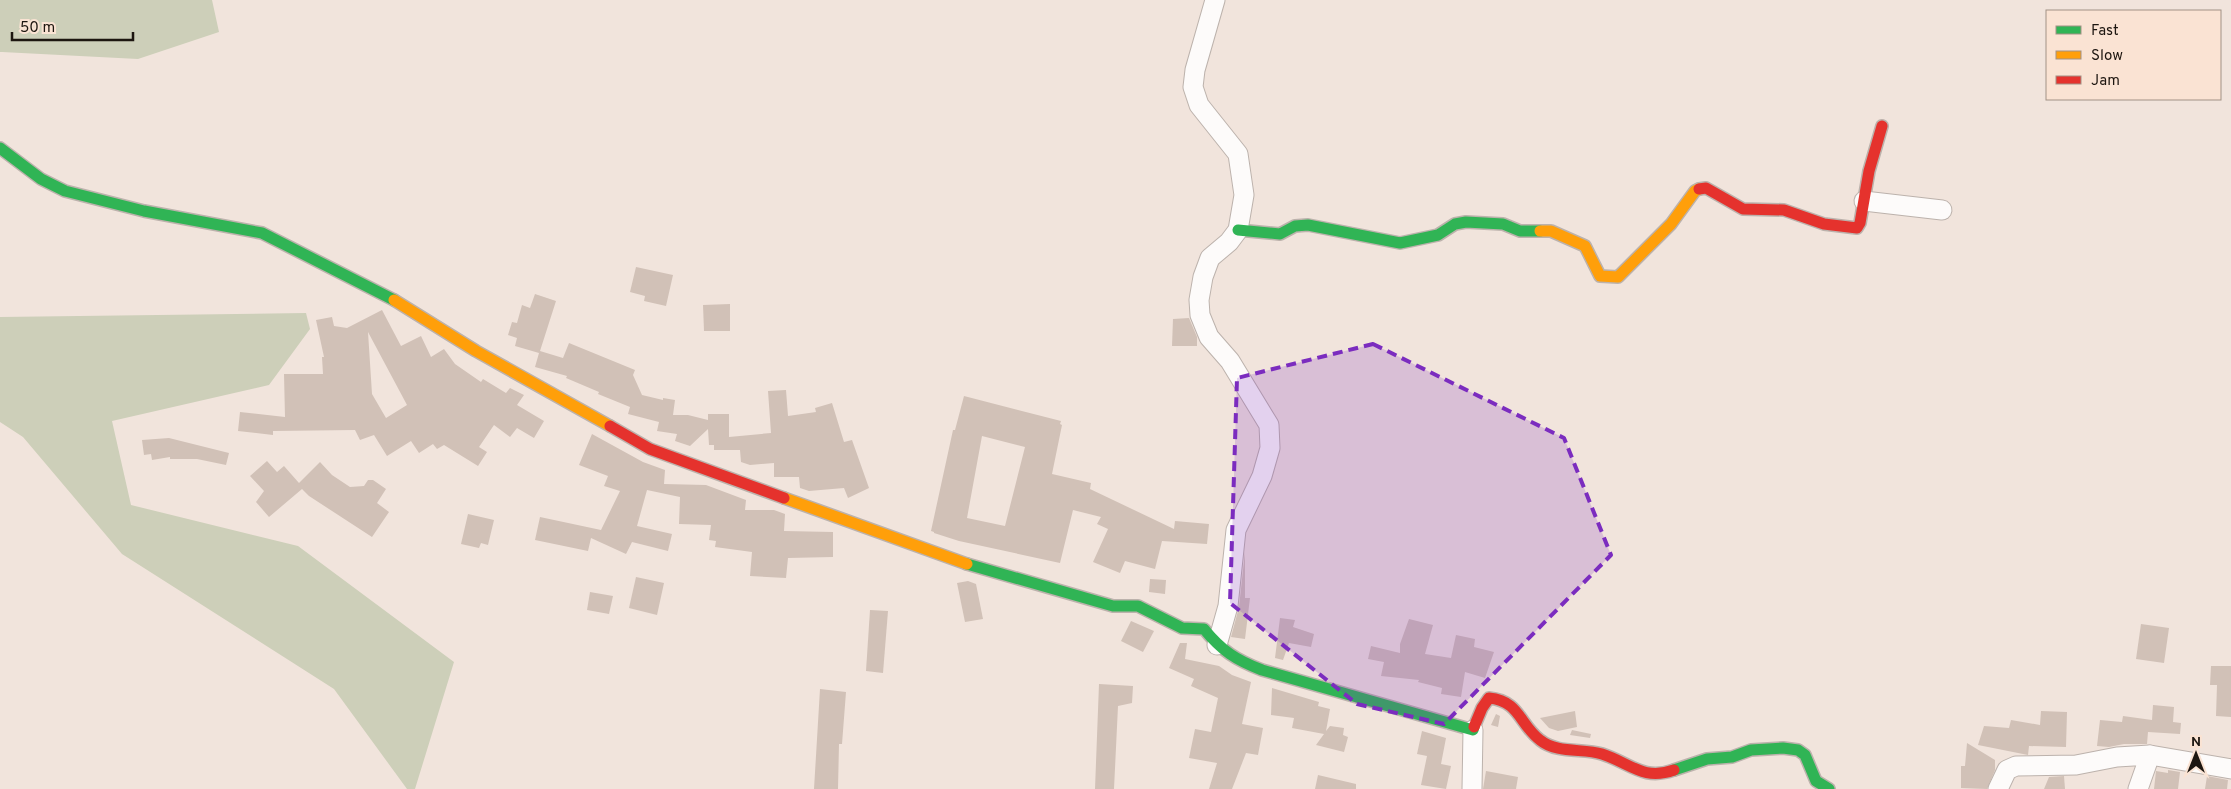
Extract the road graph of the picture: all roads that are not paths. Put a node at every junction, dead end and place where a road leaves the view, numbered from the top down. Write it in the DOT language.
graph roads {
  1 [pos="1215,0"];
  2 [pos="1882,126"];
  3 [pos="0,148"];
  4 [pos="1864,201"];
  5 [pos="1942,210"];
  6 [pos="1238,230"];
  7 [pos="1217,644"];
  8 [pos="1473,730"];
  9 [pos="2150,754"];
  10 [pos="2231,769"];
  11 [pos="1472,789"];
  12 [pos="1829,789"];
  13 [pos="1998,789"];
  14 [pos="2138,789"];
  1 -- 6 [label="street"];
  2 -- 4 [label="street"];
  3 -- 7 [label="street"];
  4 -- 5 [label="street"];
  4 -- 6 [label="street"];
  6 -- 7 [label="street"];
  7 -- 8 [label="street"];
  8 -- 11 [label="street"];
  8 -- 12 [label="street"];
  9 -- 10 [label="street"];
  9 -- 13 [label="street"];
  9 -- 14 [label="street"];
}
